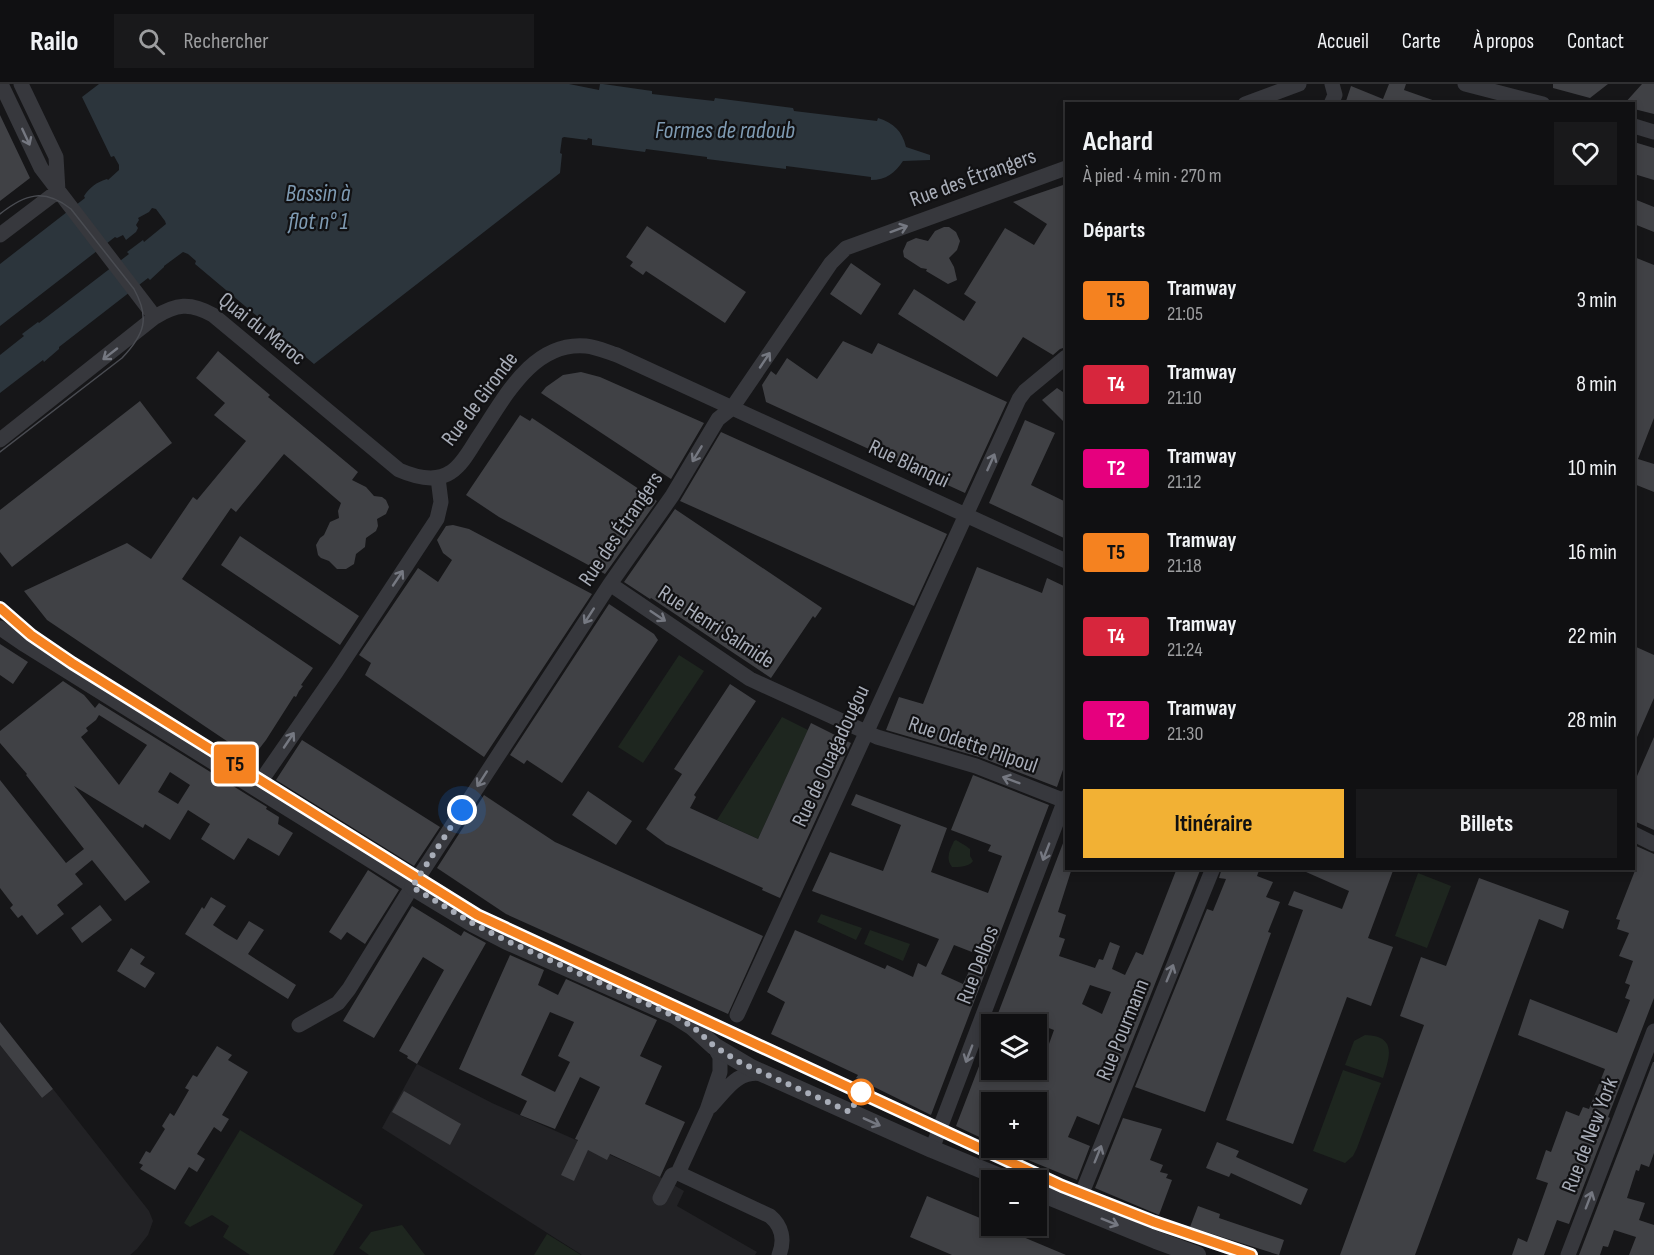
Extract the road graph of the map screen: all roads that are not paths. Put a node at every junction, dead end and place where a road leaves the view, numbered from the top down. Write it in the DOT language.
graph roads {
  1 [pos="1,84"];
  2 [pos="21,84"];
  3 [pos="1299,84"];
  4 [pos="1332,84"];
  5 [pos="1465,84"];
  6 [pos="1250,102"];
  7 [pos="1332,102"];
  8 [pos="1535,102"];
  9 [pos="1635,126"];
  10 [pos="1654,132"];
  11 [pos="1065,168"];
  12 [pos="58,191"];
  13 [pos="0,235"];
  14 [pos="155,317"];
  15 [pos="1065,358"];
  16 [pos="732,408"];
  17 [pos="0,440"];
  18 [pos="438,478"];
  19 [pos="966,515"];
  20 [pos="1065,561"];
  21 [pos="610,584"];
  22 [pos="0,628"];
  23 [pos="867,733"];
  24 [pos="256,788"];
  25 [pos="1065,799"];
  26 [pos="1065,802"];
  27 [pos="1635,834"];
  28 [pos="1654,844"];
  29 [pos="1212,870"];
  30 [pos="412,887"];
  31 [pos="737,1015"];
  32 [pos="299,1025"];
  33 [pos="1654,1031"];
  34 [pos="714,1046"];
  35 [pos="765,1074"];
  36 [pos="707,1110"];
  37 [pos="932,1149"];
  38 [pos="983,1170"];
  39 [pos="678,1173"];
  40 [pos="1047,1196"];
  41 [pos="660,1198"];
  42 [pos="1076,1208"];
  43 [pos="779,1255"];
  44 [pos="1197,1255"];
  45 [pos="1568,1255"];
  1 -- 12 [label="street, one-way"];
  2 -- 12 [label="street"];
  3 -- 6 [label="street"];
  4 -- 7 [label="street"];
  5 -- 8 [label="street"];
  9 -- 10 [label="street"];
  16 -- 11 [label="street, Rue des Étrangers, one-way"];
  12 -- 13 [label="street"];
  12 -- 14 [label="street"];
  14 -- 17 [label="street, Quai du Maroc, one-way"];
  14 -- 18 [label="street, Quai du Maroc"];
  19 -- 15 [label="street, Rue de Ouagadougou, one-way"];
  16 -- 18 [label="street, Rue de Gironde"];
  16 -- 19 [label="street, Rue Blanqui"];
  16 -- 21 [label="street, Rue des Étrangers, one-way"];
  24 -- 18 [label="street, Rue de Gironde, one-way"];
  19 -- 20 [label="street, Rue Blanqui"];
  19 -- 23 [label="street, Rue de Ouagadougou"];
  21 -- 23 [label="street, Rue Henri Salmide, one-way"];
  21 -- 30 [label="street, Rue des Étrangers, one-way"];
  22 -- 24 [label="street"];
  25 -- 23 [label="street, Rue Odette Pilpoul, one-way"];
  23 -- 31 [label="street, Rue de Ouagadougou"];
  24 -- 30 [label="street"];
  26 -- 37 [label="street, Rue Delbos, one-way"];
  27 -- 28 [label="street"];
  42 -- 29 [label="street, Rue Pourmann, one-way"];
  30 -- 32 [label="street, Rue des Étrangers"];
  30 -- 34 [label="street"];
  45 -- 33 [label="street, Rue de New York, one-way"];
  34 -- 35 [label="street"];
  34 -- 36 [label="street"];
  35 -- 36 [label="street"];
  35 -- 37 [label="street, one-way"];
  36 -- 39 [label="street"];
  37 -- 38 [label="street"];
  39 -- 41 [label="street"];
  39 -- 43 [label="street"];
  40 -- 42 [label="street"];
  42 -- 44 [label="street, one-way"];
}
